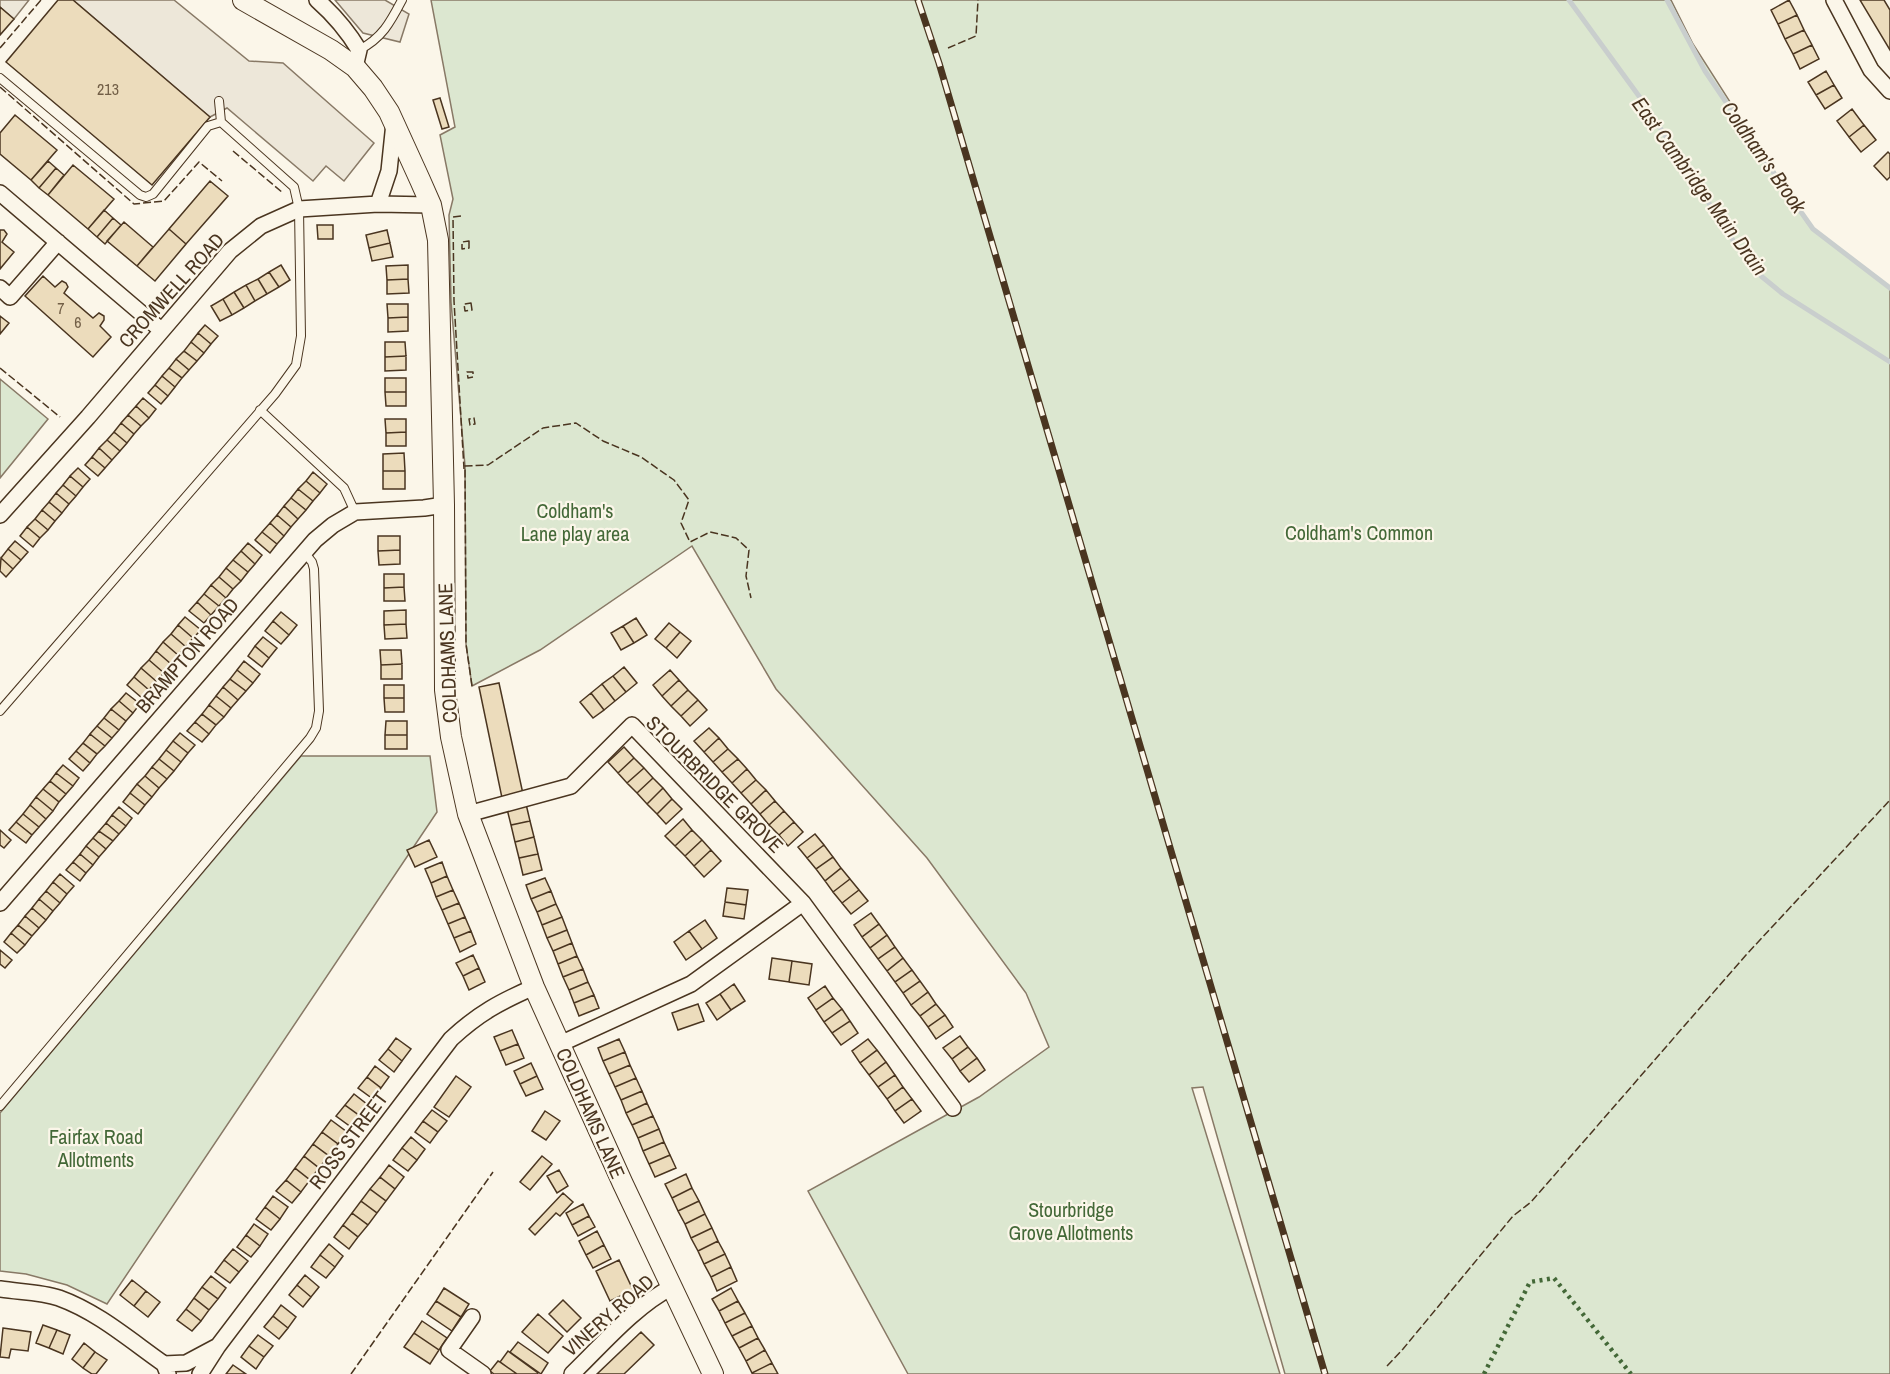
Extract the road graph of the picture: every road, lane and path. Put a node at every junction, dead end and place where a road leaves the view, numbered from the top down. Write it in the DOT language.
graph roads {
  1 [pos="243,0"];
  2 [pos="317,0"];
  3 [pos="402,0"];
  4 [pos="1834,0"];
  5 [pos="357,59"];
  6 [pos="0,78"];
  7 [pos="1890,91"];
  8 [pos="219,101"];
  9 [pos="221,122"];
  10 [pos="394,123"];
  11 [pos="0,193"];
  12 [pos="378,204"];
  13 [pos="431,206"];
  14 [pos="299,209"];
  15 [pos="58,242"];
  16 [pos="0,288"];
  17 [pos="161,330"];
  18 [pos="260,410"];
  19 [pos="444,504"];
  20 [pos="355,512"];
  21 [pos="0,515"];
  22 [pos="304,552"];
  23 [pos="0,711"];
  24 [pos="468,814"];
  25 [pos="0,903"];
  26 [pos="802,903"];
  27 [pos="534,987"];
  28 [pos="560,1044"];
  29 [pos="0,1106"];
  30 [pos="953,1108"];
  31 [pos="672,1287"];
  32 [pos="0,1288"];
  33 [pos="472,1317"];
  34 [pos="218,1346"];
  35 [pos="166,1369"];
  36 [pos="200,1374"];
  37 [pos="483,1374"];
  38 [pos="572,1374"];
  39 [pos="713,1374"];
  1 -- 5 [label="street, COLDHAMS LANE"];
  2 -- 5 [label="street"];
  3 -- 5 [label="lane"];
  4 -- 7 [label="street"];
  5 -- 10 [label="street, COLDHAMS LANE"];
  6 -- 9 [label="lane"];
  8 -- 9 [label="lane"];
  9 -- 14 [label="lane"];
  10 -- 12 [label="street"];
  10 -- 13 [label="street, COLDHAMS LANE"];
  11 -- 15 [label="street"];
  12 -- 13 [label="street, CROMWELL ROAD"];
  12 -- 14 [label="street, CROMWELL ROAD"];
  13 -- 19 [label="street, COLDHAMS LANE"];
  14 -- 17 [label="street, CROMWELL ROAD"];
  14 -- 18 [label="lane"];
  15 -- 16 [label="street"];
  15 -- 17 [label="street"];
  17 -- 21 [label="street, CROMWELL ROAD"];
  18 -- 20 [label="lane"];
  18 -- 23 [label="lane"];
  19 -- 20 [label="street, BRAMPTON ROAD"];
  19 -- 24 [label="street, COLDHAMS LANE"];
  20 -- 22 [label="street, BRAMPTON ROAD"];
  22 -- 25 [label="street, BRAMPTON ROAD"];
  22 -- 29 [label="lane"];
  24 -- 26 [label="street, STOURBRIDGE GROVE"];
  24 -- 27 [label="street, COLDHAMS LANE"];
  26 -- 28 [label="street"];
  26 -- 30 [label="street, STOURBRIDGE GROVE"];
  27 -- 28 [label="street, COLDHAMS LANE"];
  27 -- 34 [label="street, ROSS STREET"];
  28 -- 31 [label="street, COLDHAMS LANE"];
  31 -- 38 [label="street, VINERY ROAD"];
  31 -- 39 [label="street, COLDHAMS LANE"];
  32 -- 35 [label="street"];
  33 -- 37 [label="street"];
  34 -- 35 [label="street, ROSS STREET"];
  34 -- 36 [label="street, ROSS STREET"];
}
